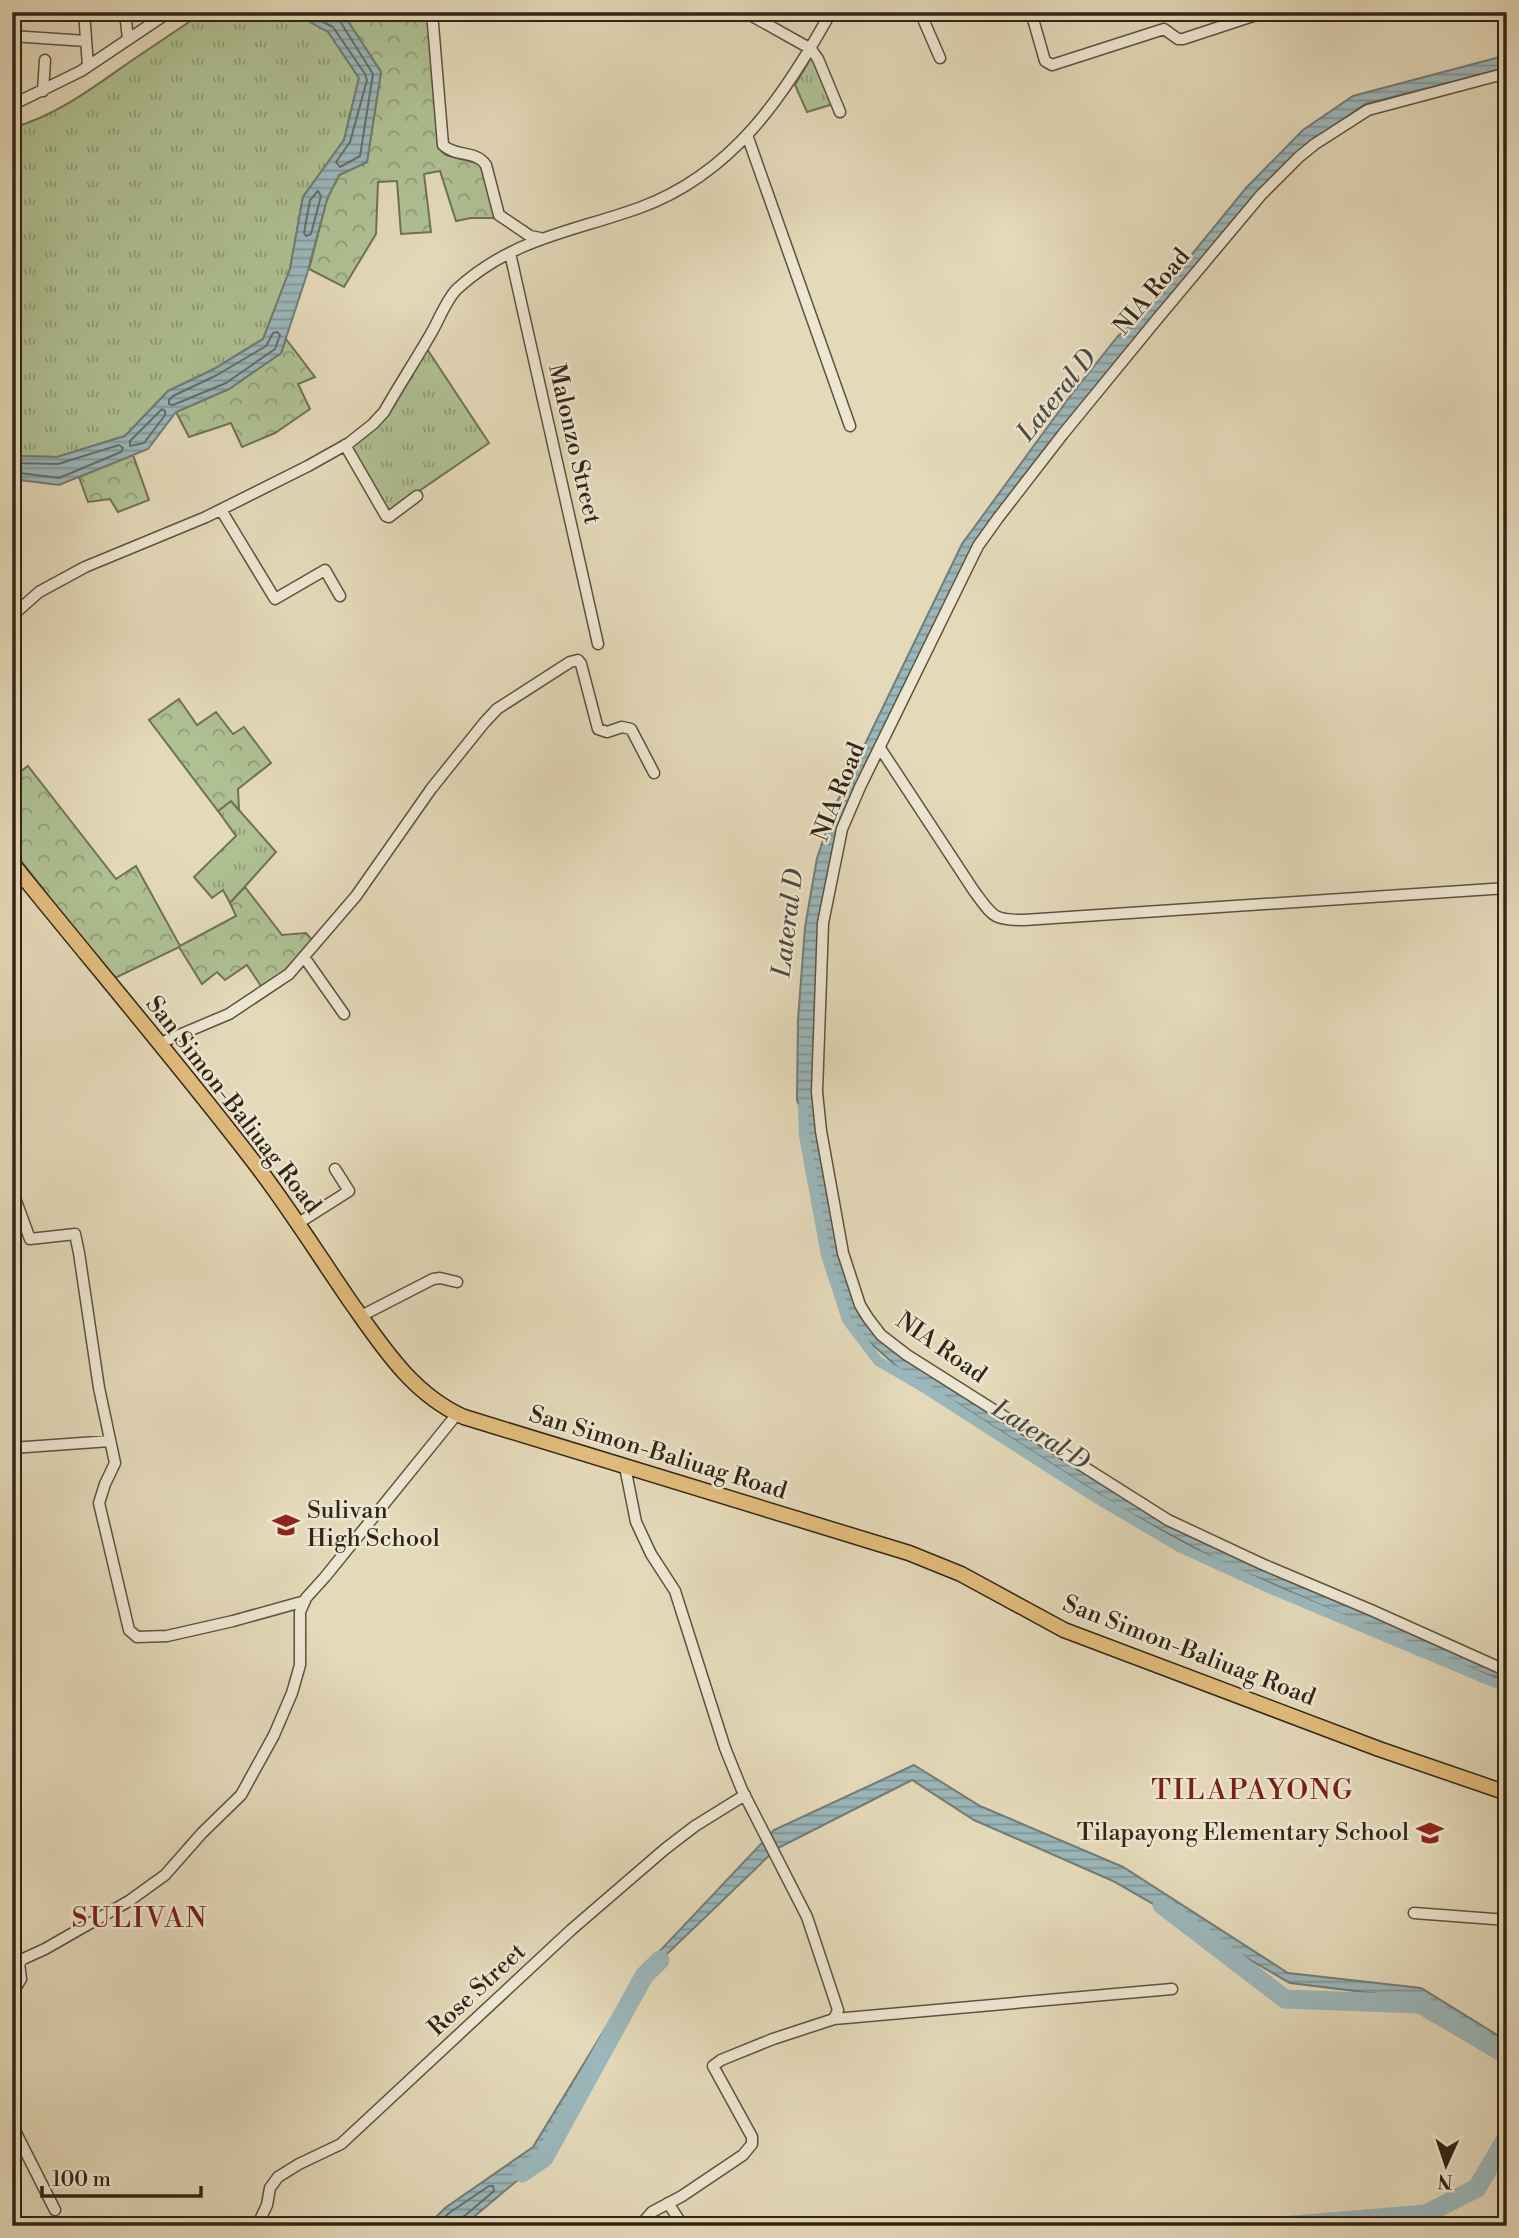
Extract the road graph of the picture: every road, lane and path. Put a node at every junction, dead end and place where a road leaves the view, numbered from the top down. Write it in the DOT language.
graph roads {
  1 [pos="84,12"];
  2 [pos="125,12"];
  3 [pos="432,12"];
  4 [pos="745,12"];
  5 [pos="831,12"];
  6 [pos="920,12"];
  7 [pos="1031,12"];
  8 [pos="166,13"];
  9 [pos="1255,15"];
  10 [pos="12,36"];
  11 [pos="128,39"];
  12 [pos="86,41"];
  13 [pos="811,49"];
  14 [pos="940,58"];
  15 [pos="45,60"];
  16 [pos="88,66"];
  17 [pos="1507,74"];
  18 [pos="43,91"];
  19 [pos="12,106"];
  20 [pos="840,112"];
  21 [pos="747,135"];
  22 [pos="543,238"];
  23 [pos="510,253"];
  24 [pos="850,426"];
  25 [pos="345,445"];
  26 [pos="417,496"];
  27 [pos="221,510"];
  28 [pos="340,596"];
  29 [pos="12,616"];
  30 [pos="598,645"];
  31 [pos="880,748"];
  32 [pos="654,773"];
  33 [pos="12,863"];
  34 [pos="1507,888"];
  35 [pos="304,957"];
  36 [pos="344,1014"];
  37 [pos="158,1044"];
  38 [pos="335,1169"];
  39 [pos="12,1189"];
  40 [pos="297,1224"];
  41 [pos="457,1282"];
  42 [pos="361,1316"];
  43 [pos="457,1414"];
  44 [pos="110,1441"];
  45 [pos="12,1448"];
  46 [pos="625,1467"];
  47 [pos="305,1601"];
  48 [pos="1507,1671"];
  49 [pos="1507,1793"];
  50 [pos="745,1796"];
  51 [pos="1413,1913"];
  52 [pos="1507,1920"];
  53 [pos="12,1988"];
  54 [pos="1172,1989"];
  55 [pos="834,2019"];
  56 [pos="12,2125"];
  57 [pos="668,2203"];
  58 [pos="55,2210"];
  59 [pos="257,2226"];
  60 [pos="640,2226"];
  61 [pos="683,2226"];
  1 -- 12 [label="street"];
  2 -- 11 [label="street"];
  3 -- 22 [label="street"];
  4 -- 13 [label="street"];
  5 -- 13 [label="street"];
  6 -- 14 [label="street"];
  7 -- 9 [label="street"];
  8 -- 11 [label="street"];
  10 -- 12 [label="street"];
  11 -- 16 [label="street"];
  12 -- 16 [label="street"];
  13 -- 20 [label="street"];
  13 -- 21 [label="street"];
  15 -- 18 [label="street"];
  16 -- 18 [label="street"];
  17 -- 31 [label="street, NIA Road"];
  18 -- 19 [label="street"];
  21 -- 22 [label="street"];
  21 -- 24 [label="street"];
  22 -- 23 [label="street"];
  23 -- 25 [label="street"];
  23 -- 30 [label="street, Malonzo Street"];
  25 -- 26 [label="street"];
  25 -- 27 [label="street"];
  27 -- 28 [label="street"];
  27 -- 29 [label="street"];
  31 -- 34 [label="street"];
  31 -- 48 [label="street, NIA Road"];
  32 -- 35 [label="street"];
  33 -- 37 [label="main road, San Simon-Baliuag Road"];
  35 -- 36 [label="street"];
  35 -- 37 [label="street"];
  37 -- 40 [label="main road, San Simon-Baliuag Road"];
  38 -- 40 [label="street"];
  39 -- 44 [label="street"];
  40 -- 42 [label="main road, San Simon-Baliuag Road"];
  41 -- 42 [label="street"];
  42 -- 43 [label="main road, San Simon-Baliuag Road"];
  43 -- 46 [label="main road, San Simon-Baliuag Road"];
  43 -- 47 [label="street"];
  44 -- 45 [label="street"];
  44 -- 47 [label="street"];
  46 -- 49 [label="main road, San Simon-Baliuag Road"];
  46 -- 50 [label="street"];
  47 -- 53 [label="street"];
  50 -- 55 [label="street"];
  50 -- 59 [label="street, Rose Street"];
  51 -- 52 [label="street"];
  54 -- 55 [label="street"];
  55 -- 57 [label="street"];
  56 -- 58 [label="street"];
  57 -- 60 [label="street"];
  57 -- 61 [label="street"];
}
